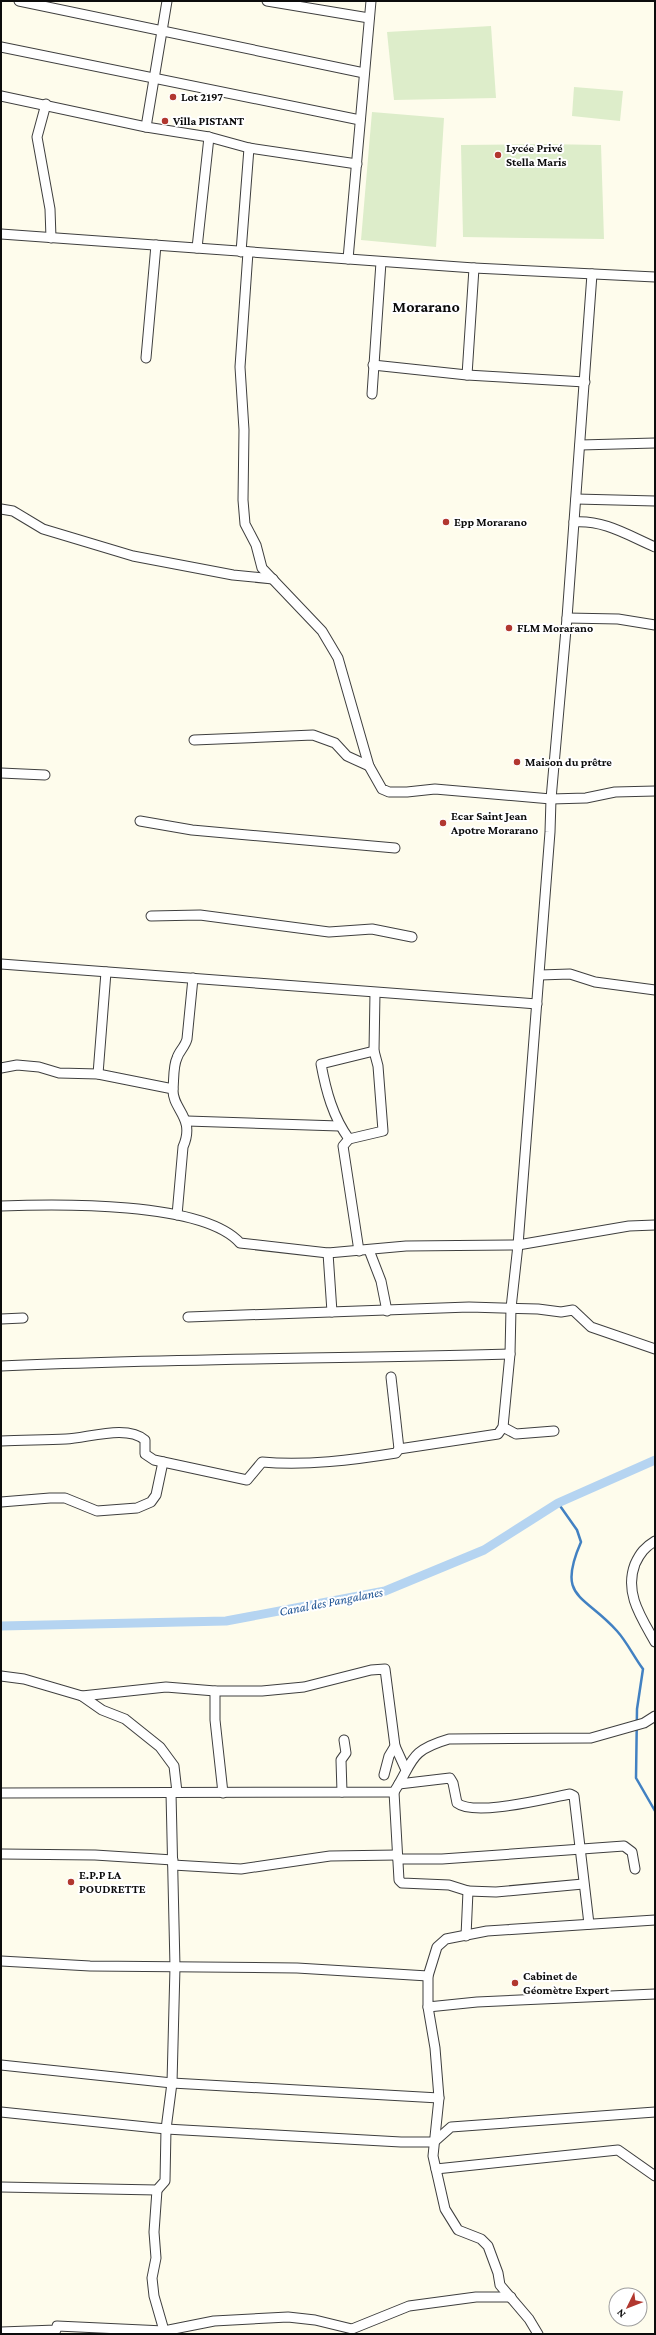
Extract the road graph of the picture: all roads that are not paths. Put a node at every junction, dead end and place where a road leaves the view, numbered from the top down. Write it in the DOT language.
graph roads {
  1 [pos="19,1"];
  2 [pos="168,1"];
  3 [pos="267,1"];
  4 [pos="371,1"];
  5 [pos="369,18"];
  6 [pos="162,31"];
  7 [pos="1,47"];
  8 [pos="364,73"];
  9 [pos="154,77"];
  10 [pos="1,96"];
  11 [pos="46,104"];
  12 [pos="360,120"];
  13 [pos="146,127"];
  14 [pos="209,137"];
  15 [pos="249,148"];
  16 [pos="357,164"];
  17 [pos="1,234"];
  18 [pos="51,238"];
  19 [pos="156,245"];
  20 [pos="197,248"];
  21 [pos="244,252"];
  22 [pos="348,259"];
  23 [pos="381,262"];
  24 [pos="474,268"];
  25 [pos="592,274"];
  26 [pos="655,277"];
  27 [pos="146,358"];
  28 [pos="373,365"];
  29 [pos="467,374"];
  30 [pos="584,382"];
  31 [pos="372,394"];
  32 [pos="655,443"];
  33 [pos="580,445"];
  34 [pos="576,499"];
  35 [pos="655,501"];
  36 [pos="1,509"];
  37 [pos="574,522"];
  38 [pos="655,547"];
  39 [pos="272,579"];
  40 [pos="567,618"];
  41 [pos="655,625"];
  42 [pos="194,740"];
  43 [pos="369,766"];
  44 [pos="1,773"];
  45 [pos="45,775"];
  46 [pos="655,791"];
  47 [pos="551,799"];
  48 [pos="140,821"];
  49 [pos="395,848"];
  50 [pos="151,916"];
  51 [pos="412,937"];
  52 [pos="1,964"];
  53 [pos="106,972"];
  54 [pos="540,975"];
  55 [pos="193,978"];
  56 [pos="655,990"];
  57 [pos="375,993"];
  58 [pos="537,1004"];
  59 [pos="374,1051"];
  60 [pos="1,1068"];
  61 [pos="98,1074"];
  62 [pos="173,1089"];
  63 [pos="187,1121"];
  64 [pos="339,1126"];
  65 [pos="349,1139"];
  66 [pos="1,1206"];
  67 [pos="177,1215"];
  68 [pos="655,1225"];
  69 [pos="518,1245"];
  70 [pos="364,1250"];
  71 [pos="328,1253"];
  72 [pos="511,1308"];
  73 [pos="387,1311"];
  74 [pos="332,1312"];
  75 [pos="1,1318"];
  76 [pos="22,1318"];
  77 [pos="188,1318"];
  78 [pos="655,1349"];
  79 [pos="510,1354"];
  80 [pos="1,1366"];
  81 [pos="391,1377"];
  82 [pos="503,1427"];
  83 [pos="554,1431"];
  84 [pos="1,1441"];
  85 [pos="400,1449"];
  86 [pos="163,1462"];
  87 [pos="1,1502"];
  88 [pos="655,1541"];
  89 [pos="655,1642"];
  90 [pos="1,1676"];
  91 [pos="215,1691"];
  92 [pos="82,1696"];
  93 [pos="655,1716"];
  94 [pos="344,1740"];
  95 [pos="395,1746"];
  96 [pos="405,1768"];
  97 [pos="384,1775"];
  98 [pos="396,1788"];
  99 [pos="174,1792"];
  100 [pos="342,1792"];
  101 [pos="1,1793"];
  102 [pos="223,1793"];
  103 [pos="581,1850"];
  104 [pos="1,1854"];
  105 [pos="397,1857"];
  106 [pos="173,1863"];
  107 [pos="635,1869"];
  108 [pos="583,1884"];
  109 [pos="468,1891"];
  110 [pos="655,1920"];
  111 [pos="589,1924"];
  112 [pos="466,1936"];
  113 [pos="1,1961"];
  114 [pos="175,1967"];
  115 [pos="428,1976"];
  116 [pos="655,1994"];
  117 [pos="428,2007"];
  118 [pos="1,2065"];
  119 [pos="172,2083"];
  120 [pos="438,2098"];
  121 [pos="1,2112"];
  122 [pos="655,2112"];
  123 [pos="166,2129"];
  124 [pos="434,2142"];
  125 [pos="436,2169"];
  126 [pos="655,2176"];
  127 [pos="1,2188"];
  128 [pos="157,2190"];
  129 [pos="511,2297"];
  130 [pos="1,2332"];
  131 [pos="164,2332"];
  132 [pos="538,2334"];
  1 -- 6 [label="street"];
  2 -- 6 [label="street"];
  3 -- 5 [label="street"];
  4 -- 5 [label="street"];
  5 -- 8 [label="street"];
  6 -- 8 [label="street"];
  6 -- 9 [label="street"];
  7 -- 9 [label="street"];
  8 -- 12 [label="street"];
  9 -- 12 [label="street"];
  9 -- 13 [label="street"];
  10 -- 11 [label="street"];
  11 -- 13 [label="street"];
  11 -- 18 [label="street"];
  12 -- 16 [label="street"];
  13 -- 14 [label="street"];
  14 -- 15 [label="street"];
  14 -- 20 [label="street"];
  15 -- 16 [label="street"];
  15 -- 21 [label="street"];
  16 -- 22 [label="street"];
  17 -- 18 [label="street"];
  18 -- 19 [label="street"];
  19 -- 20 [label="street"];
  19 -- 27 [label="street"];
  20 -- 21 [label="street"];
  21 -- 22 [label="street"];
  21 -- 39 [label="street"];
  22 -- 23 [label="street"];
  23 -- 24 [label="street"];
  23 -- 28 [label="street"];
  24 -- 25 [label="street"];
  24 -- 29 [label="street"];
  25 -- 26 [label="street"];
  25 -- 30 [label="street"];
  28 -- 29 [label="street"];
  28 -- 31 [label="street"];
  29 -- 30 [label="street"];
  30 -- 33 [label="street"];
  32 -- 33 [label="street"];
  33 -- 34 [label="street"];
  34 -- 35 [label="street"];
  34 -- 37 [label="street"];
  36 -- 39 [label="street"];
  37 -- 38 [label="street"];
  37 -- 40 [label="street"];
  39 -- 43 [label="street"];
  40 -- 41 [label="street"];
  40 -- 47 [label="street"];
  42 -- 43 [label="street"];
  43 -- 47 [label="street"];
  44 -- 45 [label="street"];
  46 -- 47 [label="street"];
  47 -- 54 [label="street"];
  48 -- 49 [label="street"];
  50 -- 51 [label="street"];
  52 -- 53 [label="street"];
  53 -- 55 [label="street"];
  53 -- 61 [label="street"];
  54 -- 56 [label="street"];
  54 -- 58 [label="street"];
  55 -- 57 [label="street"];
  55 -- 62 [label="street"];
  57 -- 58 [label="street"];
  57 -- 59 [label="street"];
  58 -- 69 [label="street"];
  59 -- 64 [label="street"];
  59 -- 65 [label="street"];
  60 -- 61 [label="street"];
  61 -- 62 [label="street"];
  62 -- 63 [label="street"];
  63 -- 64 [label="street"];
  63 -- 67 [label="street"];
  64 -- 65 [label="street"];
  65 -- 70 [label="street"];
  66 -- 67 [label="street"];
  67 -- 71 [label="street"];
  68 -- 69 [label="street"];
  69 -- 70 [label="street"];
  69 -- 72 [label="street"];
  70 -- 71 [label="street"];
  70 -- 73 [label="street"];
  71 -- 74 [label="street"];
  72 -- 73 [label="street"];
  72 -- 78 [label="street"];
  72 -- 79 [label="street"];
  73 -- 74 [label="street"];
  74 -- 77 [label="street"];
  75 -- 76 [label="street"];
  79 -- 80 [label="street"];
  79 -- 82 [label="street"];
  81 -- 85 [label="street"];
  82 -- 83 [label="street"];
  82 -- 85 [label="street"];
  84 -- 86 [label="street"];
  85 -- 86 [label="street"];
  86 -- 87 [label="street"];
  88 -- 89 [label="street"];
  90 -- 92 [label="street"];
  91 -- 92 [label="street"];
  91 -- 95 [label="street"];
  91 -- 102 [label="street"];
  92 -- 99 [label="street"];
  93 -- 96 [label="street"];
  94 -- 100 [label="street"];
  95 -- 96 [label="street"];
  95 -- 97 [label="street"];
  96 -- 98 [label="street"];
  98 -- 100 [label="street"];
  98 -- 103 [label="street"];
  98 -- 105 [label="street"];
  99 -- 101 [label="street"];
  99 -- 102 [label="street"];
  99 -- 106 [label="street"];
  100 -- 102 [label="street"];
  103 -- 105 [label="street"];
  103 -- 107 [label="street"];
  103 -- 108 [label="street"];
  104 -- 106 [label="street"];
  105 -- 106 [label="street"];
  105 -- 109 [label="street"];
  106 -- 114 [label="street"];
  108 -- 109 [label="street"];
  108 -- 111 [label="street"];
  109 -- 112 [label="street"];
  110 -- 111 [label="street"];
  111 -- 112 [label="street"];
  112 -- 115 [label="street"];
  113 -- 114 [label="street"];
  114 -- 115 [label="street"];
  114 -- 119 [label="street"];
  115 -- 117 [label="street"];
  116 -- 117 [label="street"];
  117 -- 120 [label="street"];
  118 -- 119 [label="street"];
  119 -- 120 [label="street"];
  119 -- 123 [label="street"];
  120 -- 124 [label="street"];
  121 -- 123 [label="street"];
  122 -- 124 [label="street"];
  123 -- 124 [label="street"];
  123 -- 128 [label="street"];
  124 -- 125 [label="street"];
  125 -- 126 [label="street"];
  125 -- 129 [label="street"];
  127 -- 128 [label="street"];
  128 -- 131 [label="street"];
  129 -- 131 [label="street"];
  129 -- 132 [label="street"];
  130 -- 131 [label="street"];
}
